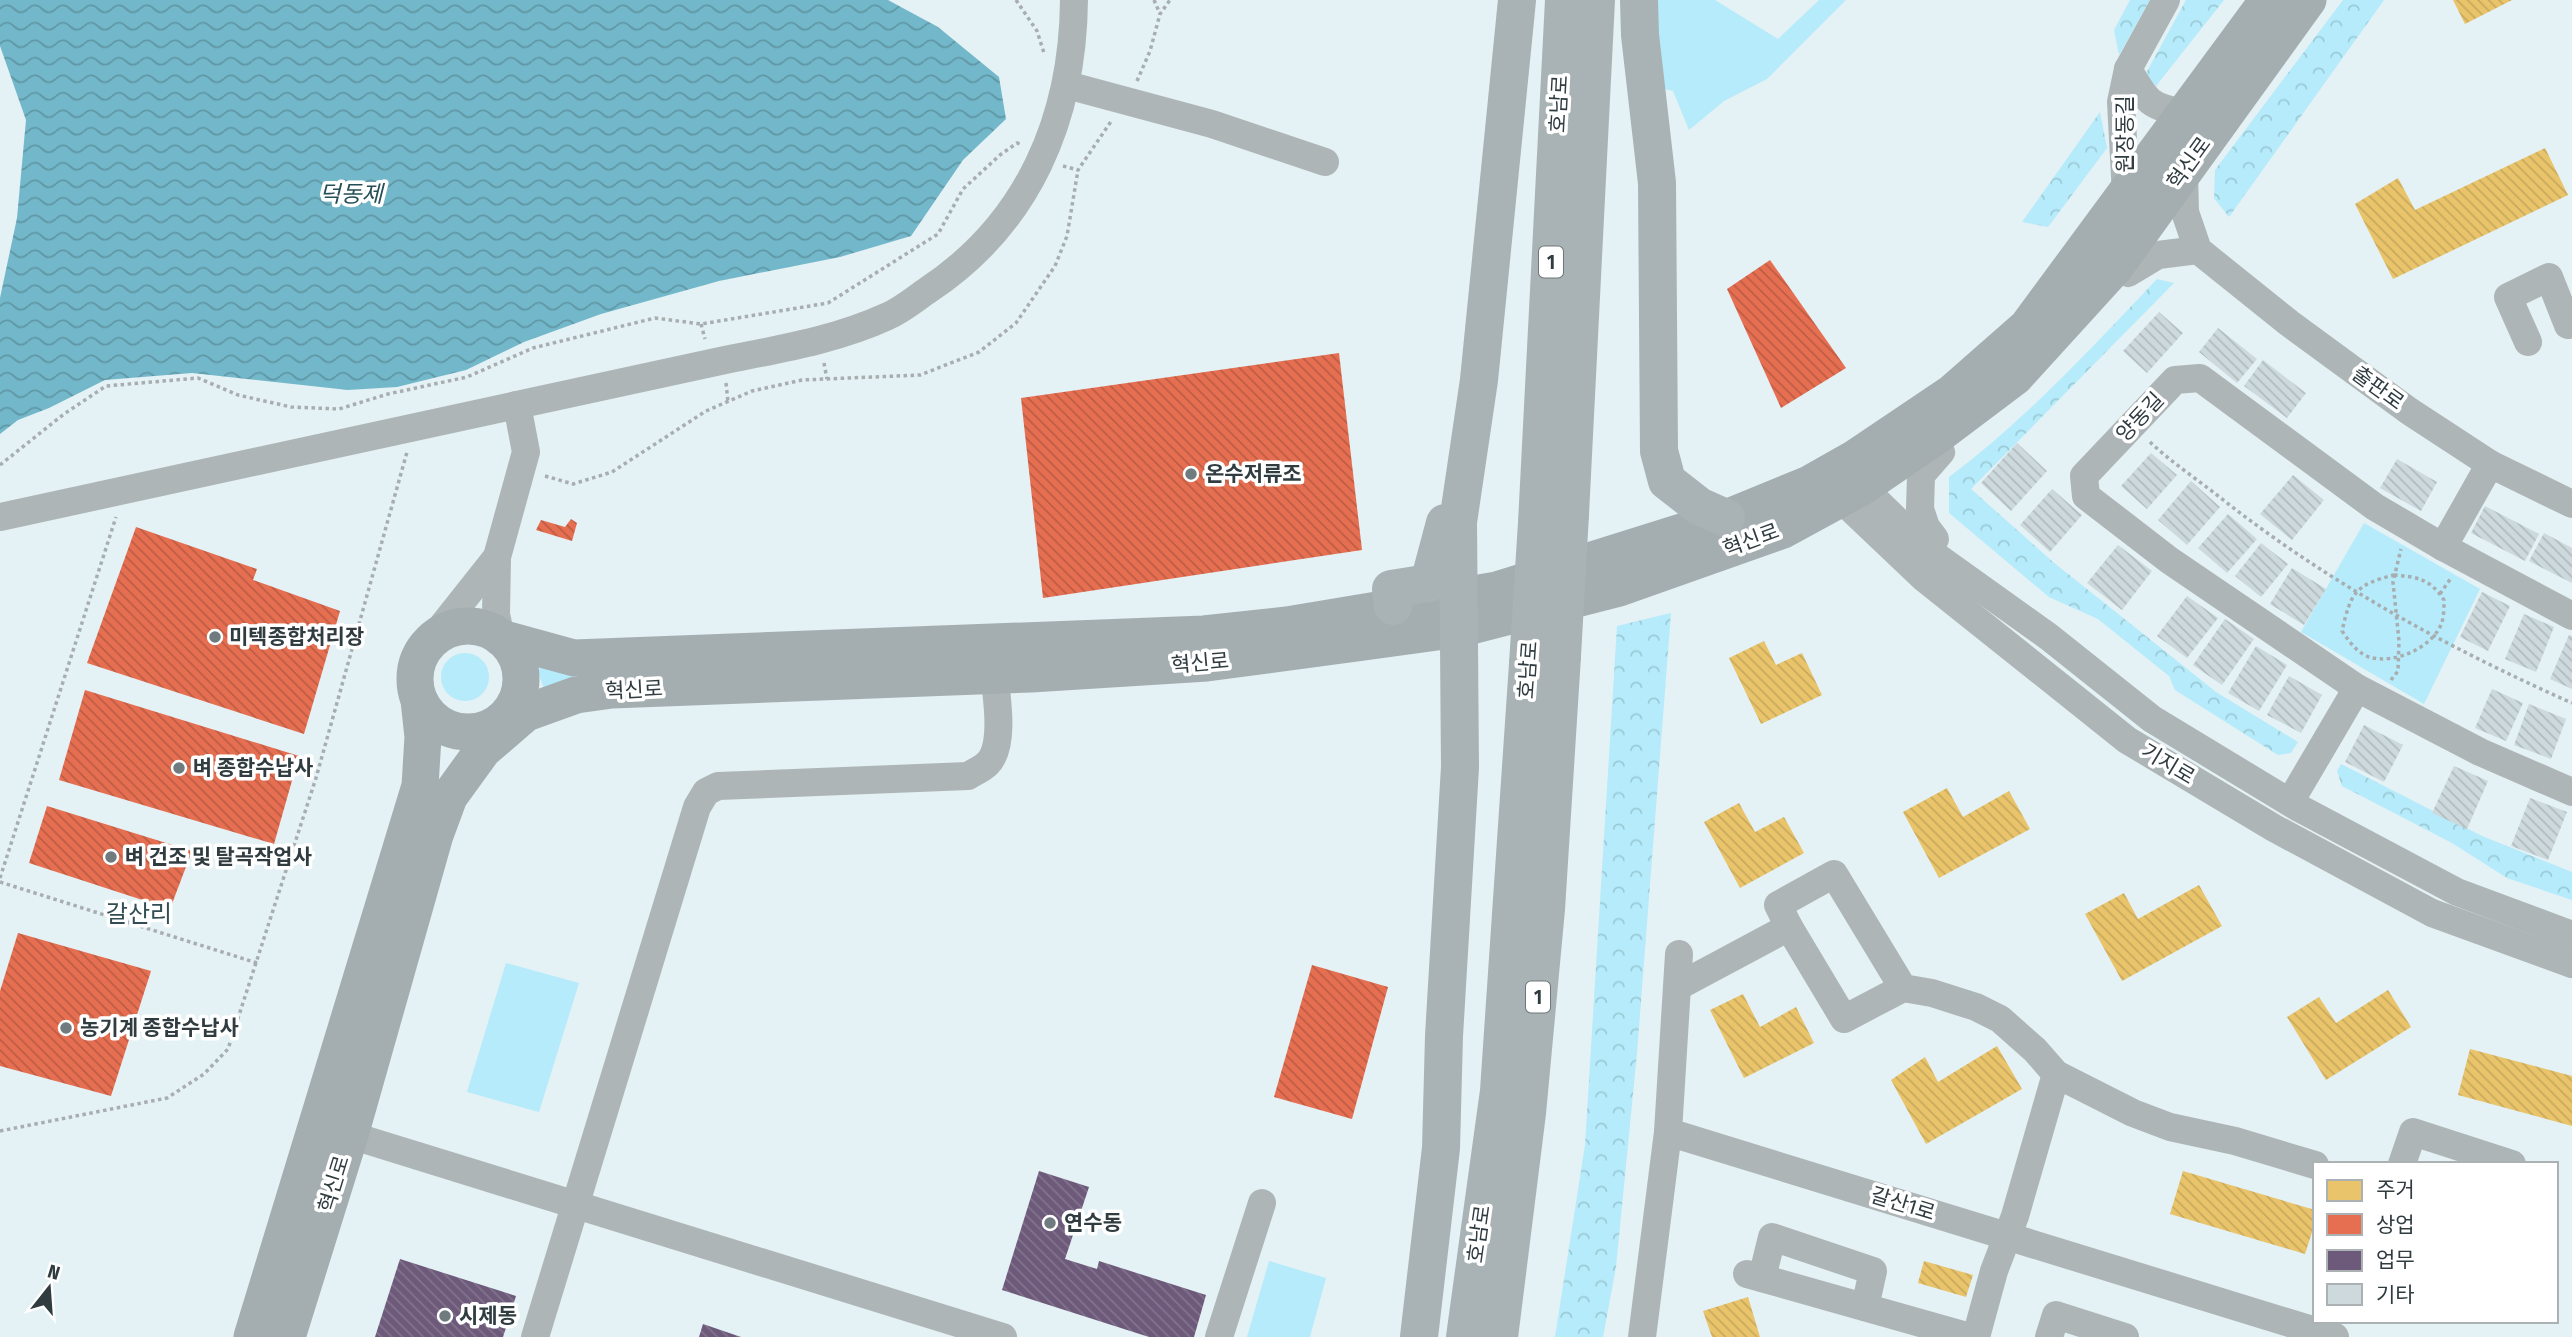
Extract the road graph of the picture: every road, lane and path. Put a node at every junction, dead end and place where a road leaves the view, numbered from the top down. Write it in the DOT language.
graph roads {
  1 [pos="1016,0"];
  2 [pos="1074,0"];
  3 [pos="1154,0"];
  4 [pos="1517,0"];
  5 [pos="1564,0"];
  6 [pos="1596,0"];
  7 [pos="1639,0"];
  8 [pos="2166,0"];
  9 [pos="2269,0"];
  10 [pos="2308,0"];
  11 [pos="1160,14"];
  12 [pos="1045,58"];
  13 [pos="2128,69"];
  14 [pos="1067,85"];
  15 [pos="2185,113"];
  16 [pos="1029,146"];
  17 [pos="1325,162"];
  18 [pos="1078,170"];
  19 [pos="2184,170"];
  20 [pos="2126,195"];
  21 [pos="2198,250"];
  22 [pos="2116,267"];
  23 [pos="701,324"];
  24 [pos="2570,324"];
  25 [pos="706,345"];
  26 [pos="824,358"];
  27 [pos="725,378"];
  28 [pos="827,379"];
  29 [pos="728,402"];
  30 [pos="517,405"];
  31 [pos="401,430"];
  32 [pos="1934,438"];
  33 [pos="2146,438"];
  34 [pos="2490,464"];
  35 [pos="0,465"];
  36 [pos="541,475"];
  37 [pos="1841,483"];
  38 [pos="124,490"];
  39 [pos="2572,504"];
  40 [pos="0,517"];
  41 [pos="1726,518"];
  42 [pos="1805,518"];
  43 [pos="1554,519"];
  44 [pos="1458,522"];
  45 [pos="1876,534"];
  46 [pos="2402,547"];
  47 [pos="1926,549"];
  48 [pos="497,558"];
  49 [pos="2450,558"];
  50 [pos="2394,575"];
  51 [pos="2355,592"];
  52 [pos="2440,594"];
  53 [pos="1393,606"];
  54 [pos="1458,614"];
  55 [pos="2394,614"];
  56 [pos="2572,616"];
  57 [pos="2434,636"];
  58 [pos="501,638"];
  59 [pos="432,639"];
  60 [pos="2398,657"];
  61 [pos="993,659"];
  62 [pos="1545,660"];
  63 [pos="2357,688"];
  64 [pos="2386,688"];
  65 [pos="419,700"];
  66 [pos="2572,703"];
  67 [pos="507,722"];
  68 [pos="2572,792"];
  69 [pos="2290,802"];
  70 [pos="0,880"];
  71 [pos="1789,927"];
  72 [pos="2572,935"];
  73 [pos="1679,954"];
  74 [pos="257,963"];
  75 [pos="2572,964"];
  76 [pos="1677,987"];
  77 [pos="1903,988"];
  78 [pos="2056,1074"];
  79 [pos="0,1131"];
  80 [pos="1668,1132"];
  81 [pos="350,1135"];
  82 [pos="2403,1162"];
  83 [pos="2506,1162"];
  84 [pos="2313,1164"];
  85 [pos="1262,1203"];
  86 [pos="577,1204"];
  87 [pos="2006,1236"];
  88 [pos="1866,1307"];
  89 [pos="251,1337"];
  90 [pos="287,1337"];
  91 [pos="535,1337"];
  92 [pos="1003,1337"];
  93 [pos="1219,1337"];
  94 [pos="1419,1337"];
  95 [pos="1465,1337"];
  96 [pos="1499,1337"];
  97 [pos="1642,1337"];
  98 [pos="1970,1337"];
  99 [pos="1976,1337"];
  100 [pos="2049,1337"];
  101 [pos="2126,1337"];
  102 [pos="2335,1337"];
  1 -- 12 [label="path"];
  2 -- 14 [label="street"];
  3 -- 11 [label="path"];
  4 -- 44 [label="highway"];
  5 -- 43 [label="highway, 호남로 / 1"];
  6 -- 43 [label="highway, 호남로 / 1"];
  7 -- 41 [label="highway"];
  8 -- 13 [label="street, 원장동길"];
  9 -- 15 [label="main road, 혁신로"];
  10 -- 19 [label="main road, 혁신로"];
  13 -- 15 [label="street"];
  13 -- 20 [label="street, 원장동길"];
  14 -- 17 [label="street"];
  14 -- 30 [label="street"];
  15 -- 20 [label="main road, 혁신로"];
  16 -- 23 [label="path"];
  18 -- 28 [label="path"];
  19 -- 21 [label="street"];
  19 -- 22 [label="main road, 혁신로"];
  20 -- 37 [label="main road, 혁신로"];
  21 -- 22 [label="street"];
  21 -- 34 [label="street, 출판로"];
  22 -- 32 [label="main road, 혁신로"];
  23 -- 25 [label="path"];
  23 -- 35 [label="path"];
  24 -- 24 [label="street"];
  26 -- 28 [label="path"];
  27 -- 29 [label="path"];
  28 -- 29 [label="path"];
  29 -- 36 [label="path"];
  30 -- 31 [label="street"];
  30 -- 48 [label="street"];
  31 -- 38 [label="street"];
  31 -- 74 [label="path"];
  32 -- 37 [label="main road, 혁신로"];
  32 -- 47 [label="street"];
  33 -- 51 [label="path"];
  34 -- 39 [label="street, 출판로"];
  34 -- 49 [label="street"];
  37 -- 41 [label="main road, 혁신로"];
  37 -- 42 [label="main road, 혁신로"];
  37 -- 45 [label="street, 기지로"];
  37 -- 47 [label="street, 기지로"];
  38 -- 40 [label="street"];
  38 -- 70 [label="path"];
  41 -- 54 [label="main road, 혁신로"];
  42 -- 45 [label="street"];
  42 -- 54 [label="main road, 혁신로"];
  43 -- 62 [label="highway, 호남로 / 1, bridge"];
  44 -- 53 [label="highway"];
  44 -- 54 [label="highway"];
  45 -- 75 [label="street, 기지로"];
  46 -- 50 [label="path"];
  47 -- 69 [label="street, 기지로"];
  48 -- 58 [label="street"];
  48 -- 59 [label="street"];
  49 -- 52 [label="path"];
  49 -- 56 [label="street, 양동길"];
  49 -- 63 [label="street, 양동길"];
  50 -- 51 [label="path"];
  50 -- 52 [label="path"];
  50 -- 55 [label="path"];
  51 -- 55 [label="path"];
  51 -- 60 [label="path"];
  52 -- 57 [label="path"];
  53 -- 54 [label="main road, 혁신로"];
  53 -- 61 [label="main road, 혁신로"];
  54 -- 61 [label="main road, 혁신로"];
  54 -- 94 [label="highway"];
  55 -- 57 [label="path"];
  55 -- 60 [label="path"];
  57 -- 60 [label="path"];
  57 -- 66 [label="path"];
  58 -- 59 [label="main road, 혁신로"];
  58 -- 61 [label="main road, 혁신로"];
  58 -- 67 [label="main road"];
  59 -- 65 [label="main road, 혁신로"];
  60 -- 64 [label="path"];
  61 -- 67 [label="main road, 혁신로"];
  61 -- 86 [label="street"];
  62 -- 95 [label="highway, 호남로 / 1"];
  62 -- 96 [label="highway, 호남로 / 1"];
  63 -- 68 [label="street, 양동길"];
  63 -- 69 [label="street"];
  65 -- 67 [label="main road, 혁신로"];
  65 -- 89 [label="main road, 혁신로"];
  67 -- 81 [label="main road, 혁신로"];
  69 -- 72 [label="street, 기지로"];
  70 -- 74 [label="path"];
  71 -- 76 [label="street"];
  71 -- 77 [label="street"];
  71 -- 77 [label="street"];
  73 -- 76 [label="street"];
  74 -- 79 [label="path"];
  76 -- 80 [label="street"];
  77 -- 78 [label="street"];
  78 -- 84 [label="street"];
  78 -- 87 [label="street"];
  80 -- 87 [label="street, 갈산1로"];
  80 -- 97 [label="street"];
  81 -- 86 [label="street"];
  81 -- 90 [label="main road, 혁신로"];
  82 -- 83 [label="street"];
  85 -- 93 [label="street"];
  86 -- 91 [label="street"];
  86 -- 92 [label="street"];
  87 -- 99 [label="street"];
  87 -- 102 [label="street, 갈산1로"];
  88 -- 88 [label="street"];
  88 -- 98 [label="street"];
  100 -- 101 [label="street"];
}
